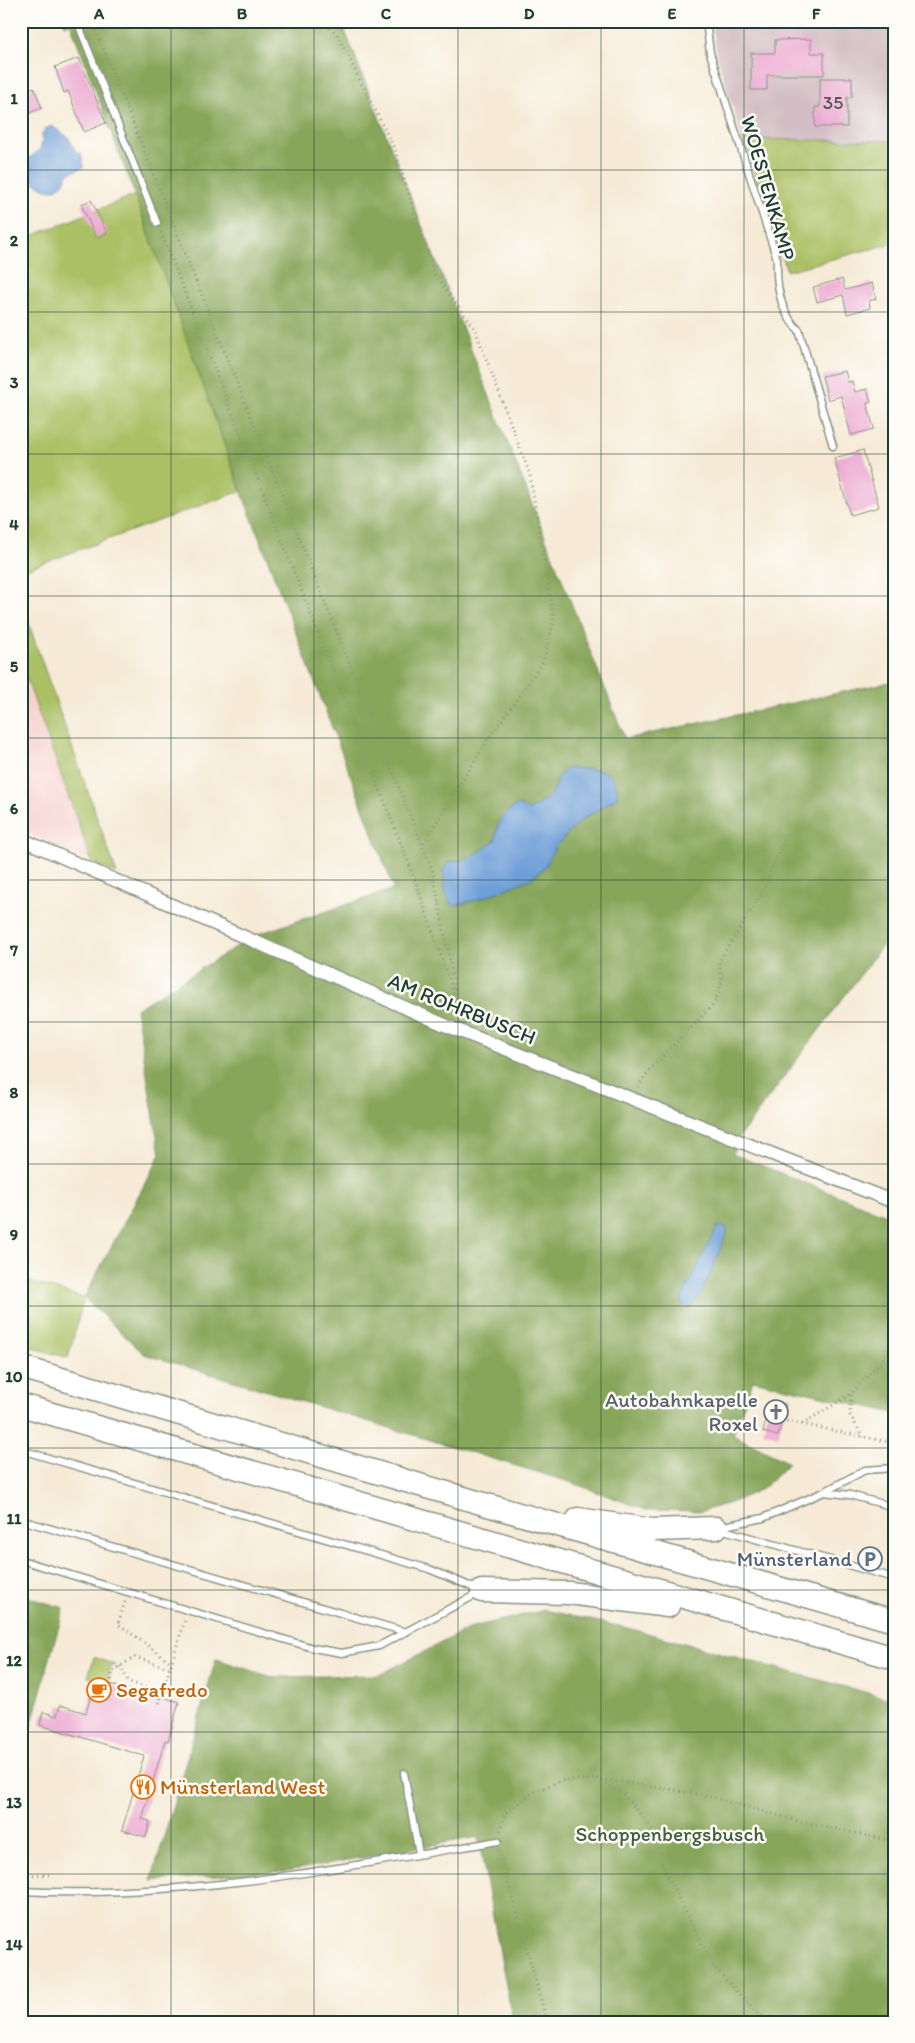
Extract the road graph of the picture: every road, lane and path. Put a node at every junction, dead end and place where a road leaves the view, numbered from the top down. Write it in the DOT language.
graph roads {
  1 [pos="77,21"];
  2 [pos="92,21"];
  3 [pos="322,21"];
  4 [pos="706,21"];
  5 [pos="157,223"];
  6 [pos="834,446"];
  7 [pos="787,834"];
  8 [pos="21,839"];
  9 [pos="422,844"];
  10 [pos="458,1005"];
  11 [pos="447,1026"];
  12 [pos="631,1098"];
  13 [pos="894,1202"];
  14 [pos="894,1347"];
  15 [pos="21,1367"];
  16 [pos="851,1394"];
  17 [pos="21,1405"];
  18 [pos="782,1420"];
  19 [pos="802,1424"];
  20 [pos="862,1437"];
  21 [pos="894,1443"];
  22 [pos="21,1450"];
  23 [pos="894,1468"];
  24 [pos="824,1492"];
  25 [pos="484,1504"];
  26 [pos="894,1506"];
  27 [pos="21,1520"];
  28 [pos="716,1528"];
  29 [pos="21,1560"];
  30 [pos="894,1578"];
  31 [pos="482,1591"];
  32 [pos="128,1592"];
  33 [pos="188,1610"];
  34 [pos="751,1618"];
  35 [pos="894,1621"];
  36 [pos="406,1632"];
  37 [pos="894,1658"];
  38 [pos="172,1663"];
  39 [pos="120,1666"];
  40 [pos="170,1668"];
  41 [pos="111,1685"];
  42 [pos="162,1692"];
  43 [pos="159,1703"];
  44 [pos="404,1773"];
  45 [pos="598,1779"];
  46 [pos="498,1841"];
  47 [pos="894,1841"];
  48 [pos="419,1854"];
  49 [pos="23,1874"];
  50 [pos="49,1875"];
  51 [pos="21,1892"];
  52 [pos="547,2022"];
  53 [pos="766,2022"];
  1 -- 5 [label="lane"];
  2 -- 9 [label="path"];
  3 -- 9 [label="path"];
  4 -- 6 [label="lane, WOESTENKAMP"];
  5 -- 10 [label="path"];
  7 -- 12 [label="path"];
  8 -- 11 [label="street, AM ROHRBUSCH"];
  9 -- 10 [label="path"];
  10 -- 11 [label="path"];
  11 -- 12 [label="street, AM ROHRBUSCH"];
  12 -- 13 [label="street, AM ROHRBUSCH"];
  14 -- 16 [label="path"];
  15 -- 25 [label="highway"];
  16 -- 19 [label="path"];
  16 -- 20 [label="path"];
  17 -- 34 [label="highway"];
  18 -- 19 [label="path"];
  19 -- 20 [label="path"];
  20 -- 21 [label="path"];
  22 -- 31 [label="lane"];
  23 -- 24 [label="lane"];
  24 -- 26 [label="lane"];
  24 -- 28 [label="lane"];
  25 -- 28 [label="highway"];
  25 -- 35 [label="highway"];
  27 -- 36 [label="lane"];
  28 -- 30 [label="lane"];
  29 -- 32 [label="lane"];
  31 -- 34 [label="highway"];
  31 -- 36 [label="lane"];
  32 -- 33 [label="lane"];
  32 -- 38 [label="path"];
  33 -- 36 [label="lane"];
  33 -- 38 [label="path"];
  34 -- 37 [label="highway"];
  38 -- 40 [label="path"];
  39 -- 40 [label="path"];
  39 -- 41 [label="path"];
  39 -- 42 [label="path"];
  40 -- 42 [label="path"];
  42 -- 43 [label="path"];
  44 -- 48 [label="lane"];
  45 -- 46 [label="path"];
  45 -- 47 [label="path"];
  45 -- 53 [label="path"];
  46 -- 48 [label="lane"];
  46 -- 52 [label="path"];
  48 -- 51 [label="lane"];
  49 -- 50 [label="path"];
}
